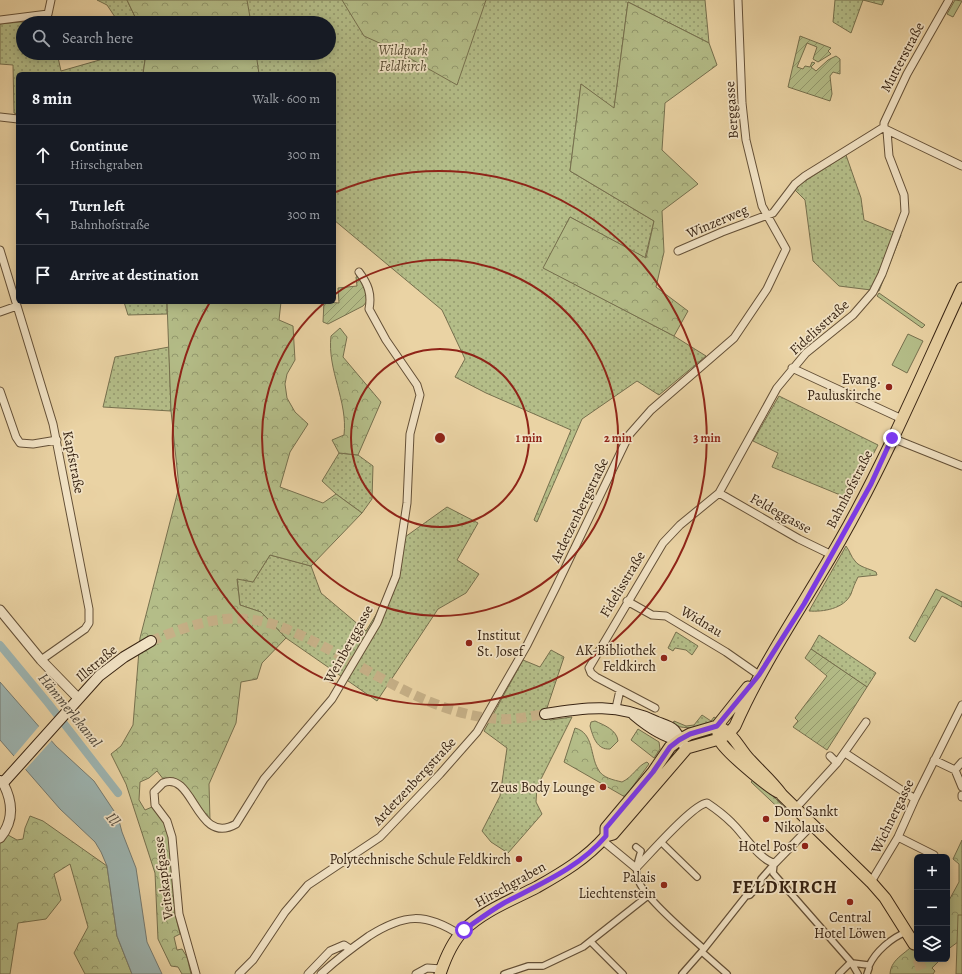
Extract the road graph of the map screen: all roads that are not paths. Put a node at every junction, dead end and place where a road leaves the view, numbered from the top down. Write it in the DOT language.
graph roads {
  1 [pos="51,0"];
  2 [pos="738,0"];
  3 [pos="949,0"];
  4 [pos="32,16"];
  5 [pos="16,18"];
  6 [pos="0,20"];
  7 [pos="0,117"];
  8 [pos="16,119"];
  9 [pos="885,129"];
  10 [pos="962,166"];
  11 [pos="766,216"];
  12 [pos="0,250"];
  13 [pos="678,251"];
  14 [pos="359,272"];
  15 [pos="962,288"];
  16 [pos="16,300"];
  17 [pos="18,306"];
  18 [pos="0,312"];
  19 [pos="792,368"];
  20 [pos="0,391"];
  21 [pos="902,419"];
  22 [pos="892,438"];
  23 [pos="57,440"];
  24 [pos="962,466"];
  25 [pos="719,493"];
  26 [pos="832,555"];
  27 [pos="627,601"];
  28 [pos="0,610"];
  29 [pos="151,641"];
  30 [pos="41,660"];
  31 [pos="759,675"];
  32 [pos="620,690"];
  33 [pos="78,698"];
  34 [pos="962,705"];
  35 [pos="616,708"];
  36 [pos="655,708"];
  37 [pos="545,714"];
  38 [pos="866,722"];
  39 [pos="717,726"];
  40 [pos="729,733"];
  41 [pos="679,740"];
  42 [pos="719,740"];
  43 [pos="687,748"];
  44 [pos="845,753"];
  45 [pos="830,756"];
  46 [pos="934,760"];
  47 [pos="962,762"];
  48 [pos="837,763"];
  49 [pos="955,770"];
  50 [pos="1,782"];
  51 [pos="161,785"];
  52 [pos="962,787"];
  53 [pos="782,795"];
  54 [pos="915,799"];
  55 [pos="795,809"];
  56 [pos="812,824"];
  57 [pos="898,837"];
  58 [pos="0,838"];
  59 [pos="604,838"];
  60 [pos="661,842"];
  61 [pos="636,847"];
  62 [pos="932,854"];
  63 [pos="775,862"];
  64 [pos="636,868"];
  65 [pos="696,877"];
  66 [pos="871,882"];
  67 [pos="649,895"];
  68 [pos="907,932"];
  69 [pos="460,935"];
  70 [pos="591,942"];
  71 [pos="914,944"];
  72 [pos="350,949"];
  73 [pos="703,951"];
  74 [pos="851,963"];
  75 [pos="869,966"];
  76 [pos="441,972"];
  77 [pos="196,974"];
  78 [pos="239,974"];
  79 [pos="308,974"];
  80 [pos="320,974"];
  81 [pos="416,974"];
  82 [pos="504,974"];
  83 [pos="622,974"];
  84 [pos="682,974"];
  85 [pos="727,974"];
  86 [pos="839,974"];
  87 [pos="858,974"];
  88 [pos="867,974"];
  1 -- 4 [label="street"];
  2 -- 11 [label="street, Berggasse"];
  3 -- 9 [label="street, Mutterstraße"];
  5 -- 6 [label="street"];
  7 -- 8 [label="street"];
  9 -- 10 [label="street"];
  9 -- 11 [label="street"];
  9 -- 19 [label="street, Fidelisstraße"];
  11 -- 13 [label="street, Winzerweg"];
  11 -- 78 [label="street, Ardetzenbergstraße"];
  12 -- 16 [label="street, Kapfstraße"];
  14 -- 51 [label="street, Weinberggasse"];
  15 -- 21 [label="main road, Bahnhofstraße"];
  17 -- 18 [label="street"];
  17 -- 23 [label="street, Kapfstraße"];
  19 -- 21 [label="street"];
  19 -- 25 [label="street, Fidelisstraße"];
  20 -- 23 [label="street"];
  21 -- 22 [label="main road, Bahnhofstraße"];
  22 -- 24 [label="street"];
  22 -- 26 [label="main road, Bahnhofstraße"];
  23 -- 30 [label="street, Kapfstraße"];
  25 -- 26 [label="street, Feldeggasse"];
  25 -- 27 [label="street, Fidelisstraße"];
  26 -- 31 [label="main road, Bahnhofstraße"];
  27 -- 31 [label="street, Widnau"];
  27 -- 32 [label="street, Fidelisstraße"];
  28 -- 30 [label="street"];
  29 -- 33 [label="main road, Illstraße"];
  30 -- 33 [label="street"];
  31 -- 39 [label="main road, Bahnhofstraße"];
  31 -- 40 [label="main road, Bahnhofstraße"];
  32 -- 35 [label="street"];
  32 -- 36 [label="street"];
  33 -- 50 [label="main road, Illstraße"];
  34 -- 46 [label="street, Wichnergasse"];
  35 -- 37 [label="main road"];
  35 -- 41 [label="main road"];
  38 -- 44 [label="street"];
  39 -- 40 [label="main road"];
  39 -- 41 [label="main road, Hirschgraben"];
  39 -- 42 [label="main road"];
  40 -- 42 [label="main road"];
  40 -- 53 [label="main road"];
  41 -- 43 [label="main road"];
  41 -- 59 [label="main road, Hirschgraben"];
  42 -- 43 [label="main road"];
  42 -- 53 [label="main road"];
  43 -- 59 [label="main road, Hirschgraben"];
  44 -- 48 [label="street"];
  44 -- 54 [label="street"];
  45 -- 48 [label="street"];
  46 -- 49 [label="street"];
  46 -- 54 [label="street, Wichnergasse"];
  47 -- 49 [label="street"];
  48 -- 55 [label="street"];
  49 -- 52 [label="street"];
  50 -- 58 [label="street"];
  51 -- 77 [label="street, Veitskapfgasse"];
  53 -- 55 [label="main road"];
  54 -- 57 [label="street, Wichnergasse"];
  55 -- 56 [label="main road"];
  56 -- 63 [label="street"];
  56 -- 66 [label="main road"];
  57 -- 62 [label="street"];
  57 -- 66 [label="street, Wichnergasse"];
  59 -- 64 [label="street"];
  59 -- 69 [label="main road, Hirschgraben"];
  60 -- 63 [label="street"];
  60 -- 64 [label="street"];
  60 -- 65 [label="street"];
  61 -- 64 [label="street"];
  63 -- 73 [label="street"];
  63 -- 74 [label="street"];
  64 -- 67 [label="street"];
  66 -- 68 [label="main road"];
  67 -- 70 [label="street"];
  67 -- 73 [label="street"];
  68 -- 71 [label="main road"];
  68 -- 75 [label="street"];
  69 -- 72 [label="street"];
  69 -- 76 [label="main road, Hirschgraben"];
  70 -- 82 [label="street"];
  70 -- 83 [label="street"];
  72 -- 79 [label="street"];
  72 -- 80 [label="street"];
  73 -- 84 [label="street"];
  73 -- 85 [label="street"];
  74 -- 75 [label="street"];
  74 -- 86 [label="street"];
  74 -- 87 [label="street"];
  75 -- 88 [label="street"];
  76 -- 81 [label="street, Hirschgraben"];
}
